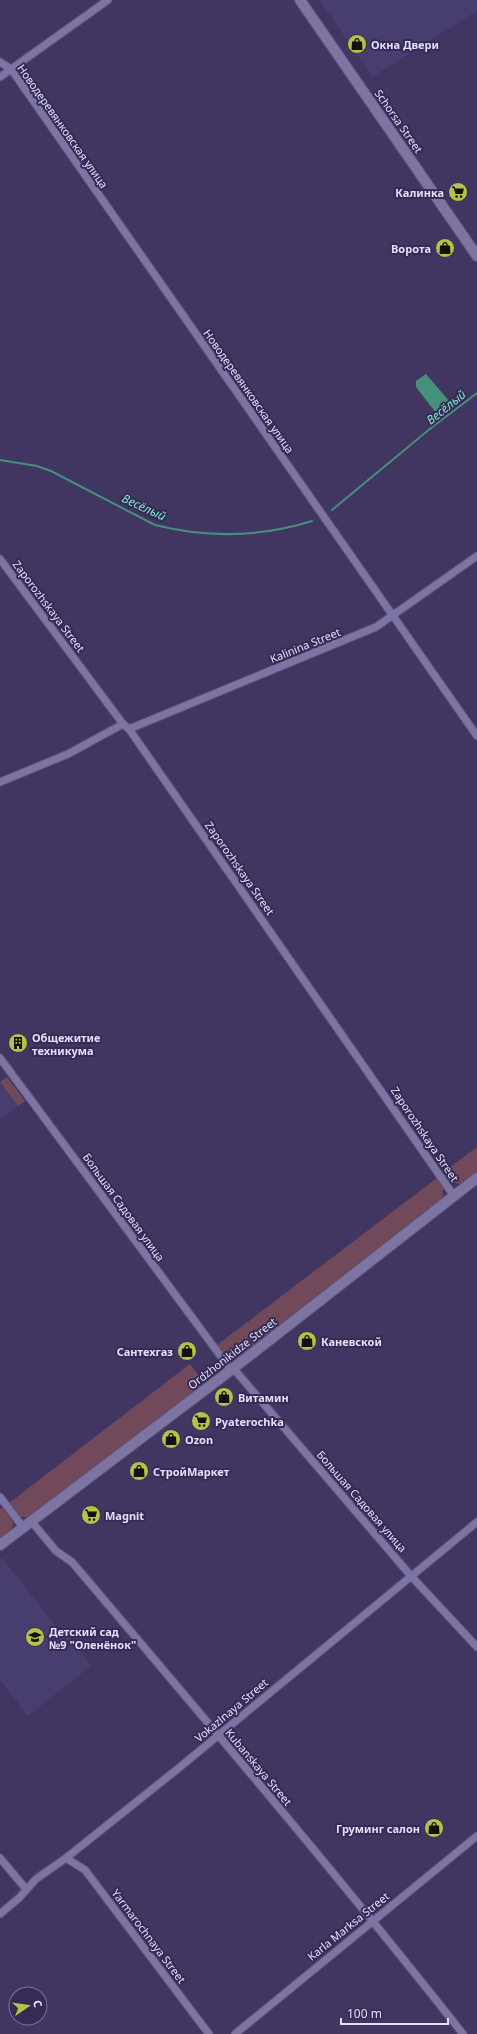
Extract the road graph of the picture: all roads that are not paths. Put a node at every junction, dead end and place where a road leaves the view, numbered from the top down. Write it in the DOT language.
graph roads {
  1 [pos="108,0"];
  2 [pos="300,0"];
  3 [pos="0,62"];
  4 [pos="11,69"];
  5 [pos="0,76"];
  6 [pos="477,256"];
  7 [pos="477,556"];
  8 [pos="0,559"];
  9 [pos="392,616"];
  10 [pos="126,727"];
  11 [pos="477,736"];
  12 [pos="0,782"];
  13 [pos="0,1058"];
  14 [pos="477,1178"];
  15 [pos="454,1196"];
  16 [pos="232,1369"];
  17 [pos="0,1498"];
  18 [pos="31,1521"];
  19 [pos="477,1522"];
  20 [pos="23,1527"];
  21 [pos="0,1545"];
  22 [pos="411,1576"];
  23 [pos="477,1647"];
  24 [pos="218,1735"];
  25 [pos="477,1836"];
  26 [pos="0,1858"];
  27 [pos="66,1858"];
  28 [pos="26,1889"];
  29 [pos="0,1914"];
  30 [pos="373,1919"];
  31 [pos="209,2034"];
  32 [pos="235,2034"];
  33 [pos="462,2034"];
  1 -- 4 [label="street"];
  2 -- 6 [label="main road, Schorsa Street"];
  3 -- 4 [label="street, Новодеревянковская улица"];
  4 -- 5 [label="street"];
  4 -- 9 [label="street, Новодеревянковская улица"];
  7 -- 9 [label="street, Kalinina Street"];
  8 -- 10 [label="street, Zaporozhskaya Street"];
  9 -- 10 [label="street, Kalinina Street"];
  9 -- 11 [label="street, Новодеревянковская улица"];
  10 -- 12 [label="street, Kalinina Street"];
  10 -- 15 [label="street, Zaporozhskaya Street"];
  13 -- 16 [label="street, Большая Садовая улица"];
  14 -- 15 [label="main road, Ordzhonikidze Street"];
  15 -- 16 [label="main road, Ordzhonikidze Street"];
  16 -- 18 [label="main road, Ordzhonikidze Street"];
  16 -- 22 [label="street, Большая Садовая улица"];
  17 -- 20 [label="street"];
  18 -- 20 [label="main road, Ordzhonikidze Street"];
  18 -- 24 [label="street, Kubanskaya Street"];
  19 -- 22 [label="street, Vokazlnaya Street"];
  20 -- 21 [label="main road, Ordzhonikidze Street"];
  22 -- 23 [label="street, Большая Садовая улица"];
  22 -- 24 [label="street, Vokazlnaya Street"];
  24 -- 27 [label="street, Vokazlnaya Street"];
  24 -- 30 [label="street, Kubanskaya Street"];
  25 -- 30 [label="street, Karla Marksa Street"];
  26 -- 28 [label="street"];
  27 -- 28 [label="street, Vokazlnaya Street"];
  27 -- 31 [label="street, Yarmarochnaya Street"];
  28 -- 29 [label="street, Vokazlnaya Street"];
  30 -- 32 [label="street, Karla Marksa Street"];
  30 -- 33 [label="street, Kubanskaya Street"];
}
